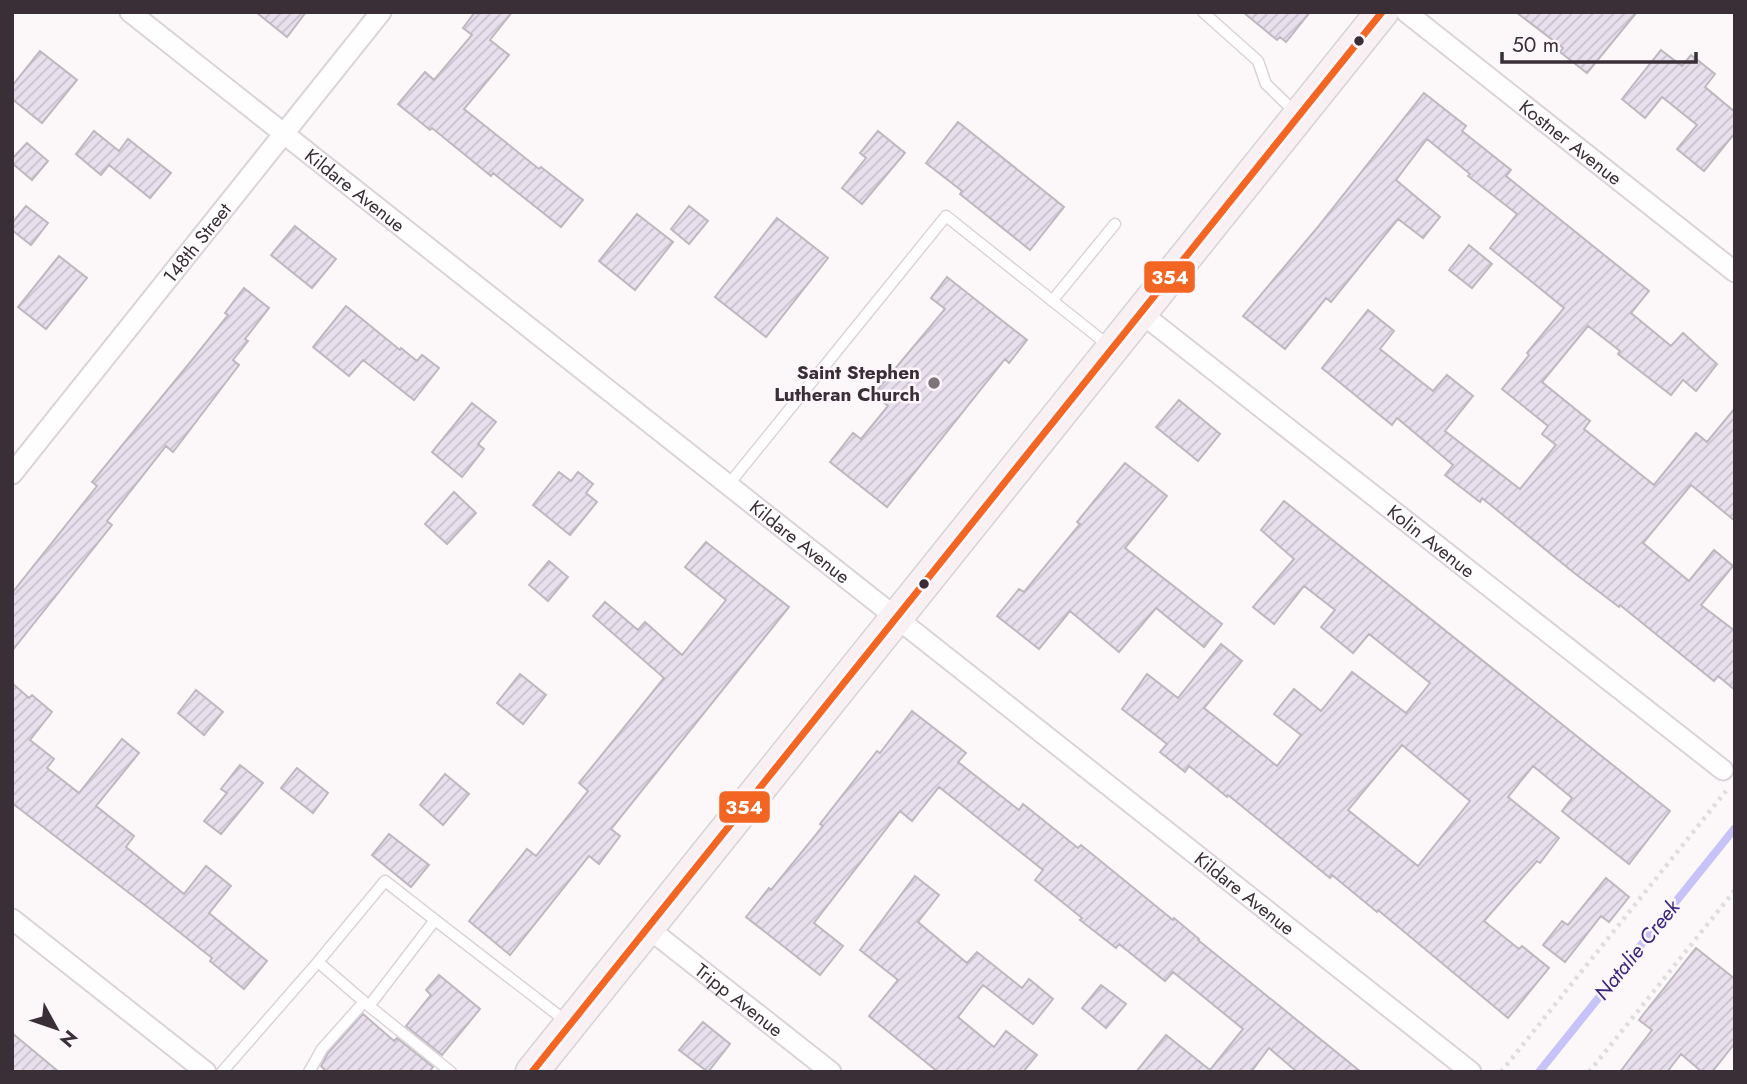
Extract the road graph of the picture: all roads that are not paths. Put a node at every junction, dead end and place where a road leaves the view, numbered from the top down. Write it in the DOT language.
graph roads {
  1 [pos="130,12"];
  2 [pos="381,12"];
  3 [pos="1203,12"];
  4 [pos="1382,12"];
  5 [pos="1405,12"];
  6 [pos="1299,116"];
  7 [pos="283,134"];
  8 [pos="1115,224"];
  9 [pos="1735,272"];
  10 [pos="1052,301"];
  11 [pos="1141,313"];
  12 [pos="1112,349"];
  13 [pos="12,474"];
  14 [pos="729,484"];
  15 [pos="897,617"];
  16 [pos="1723,770"];
  17 [pos="12,919"];
  18 [pos="435,920"];
  19 [pos="648,928"];
  20 [pos="318,962"];
  21 [pos="366,1004"];
  22 [pos="570,1025"];
  23 [pos="206,1072"];
  24 [pos="222,1072"];
  25 [pos="309,1072"];
  26 [pos="451,1072"];
  27 [pos="532,1072"];
  28 [pos="831,1072"];
  29 [pos="1471,1072"];
  1 -- 7 [label="street, Kildare Avenue"];
  2 -- 7 [label="street, 148th Street"];
  3 -- 6 [label="lane"];
  4 -- 6 [label="main road"];
  5 -- 9 [label="street, Kostner Avenue"];
  6 -- 11 [label="main road"];
  7 -- 13 [label="street, 148th Street"];
  7 -- 14 [label="street, Kildare Avenue"];
  8 -- 10 [label="lane"];
  10 -- 12 [label="lane"];
  10 -- 14 [label="lane"];
  11 -- 12 [label="main road"];
  11 -- 16 [label="street, Kolin Avenue"];
  12 -- 15 [label="main road"];
  14 -- 15 [label="street, Kildare Avenue"];
  15 -- 19 [label="main road"];
  15 -- 29 [label="street, Kildare Avenue"];
  17 -- 23 [label="street"];
  18 -- 20 [label="lane"];
  18 -- 21 [label="lane"];
  18 -- 22 [label="lane"];
  19 -- 22 [label="main road"];
  19 -- 28 [label="street, Tripp Avenue"];
  20 -- 21 [label="lane"];
  20 -- 24 [label="lane"];
  21 -- 25 [label="lane"];
  21 -- 26 [label="lane"];
  22 -- 27 [label="main road"];
}
